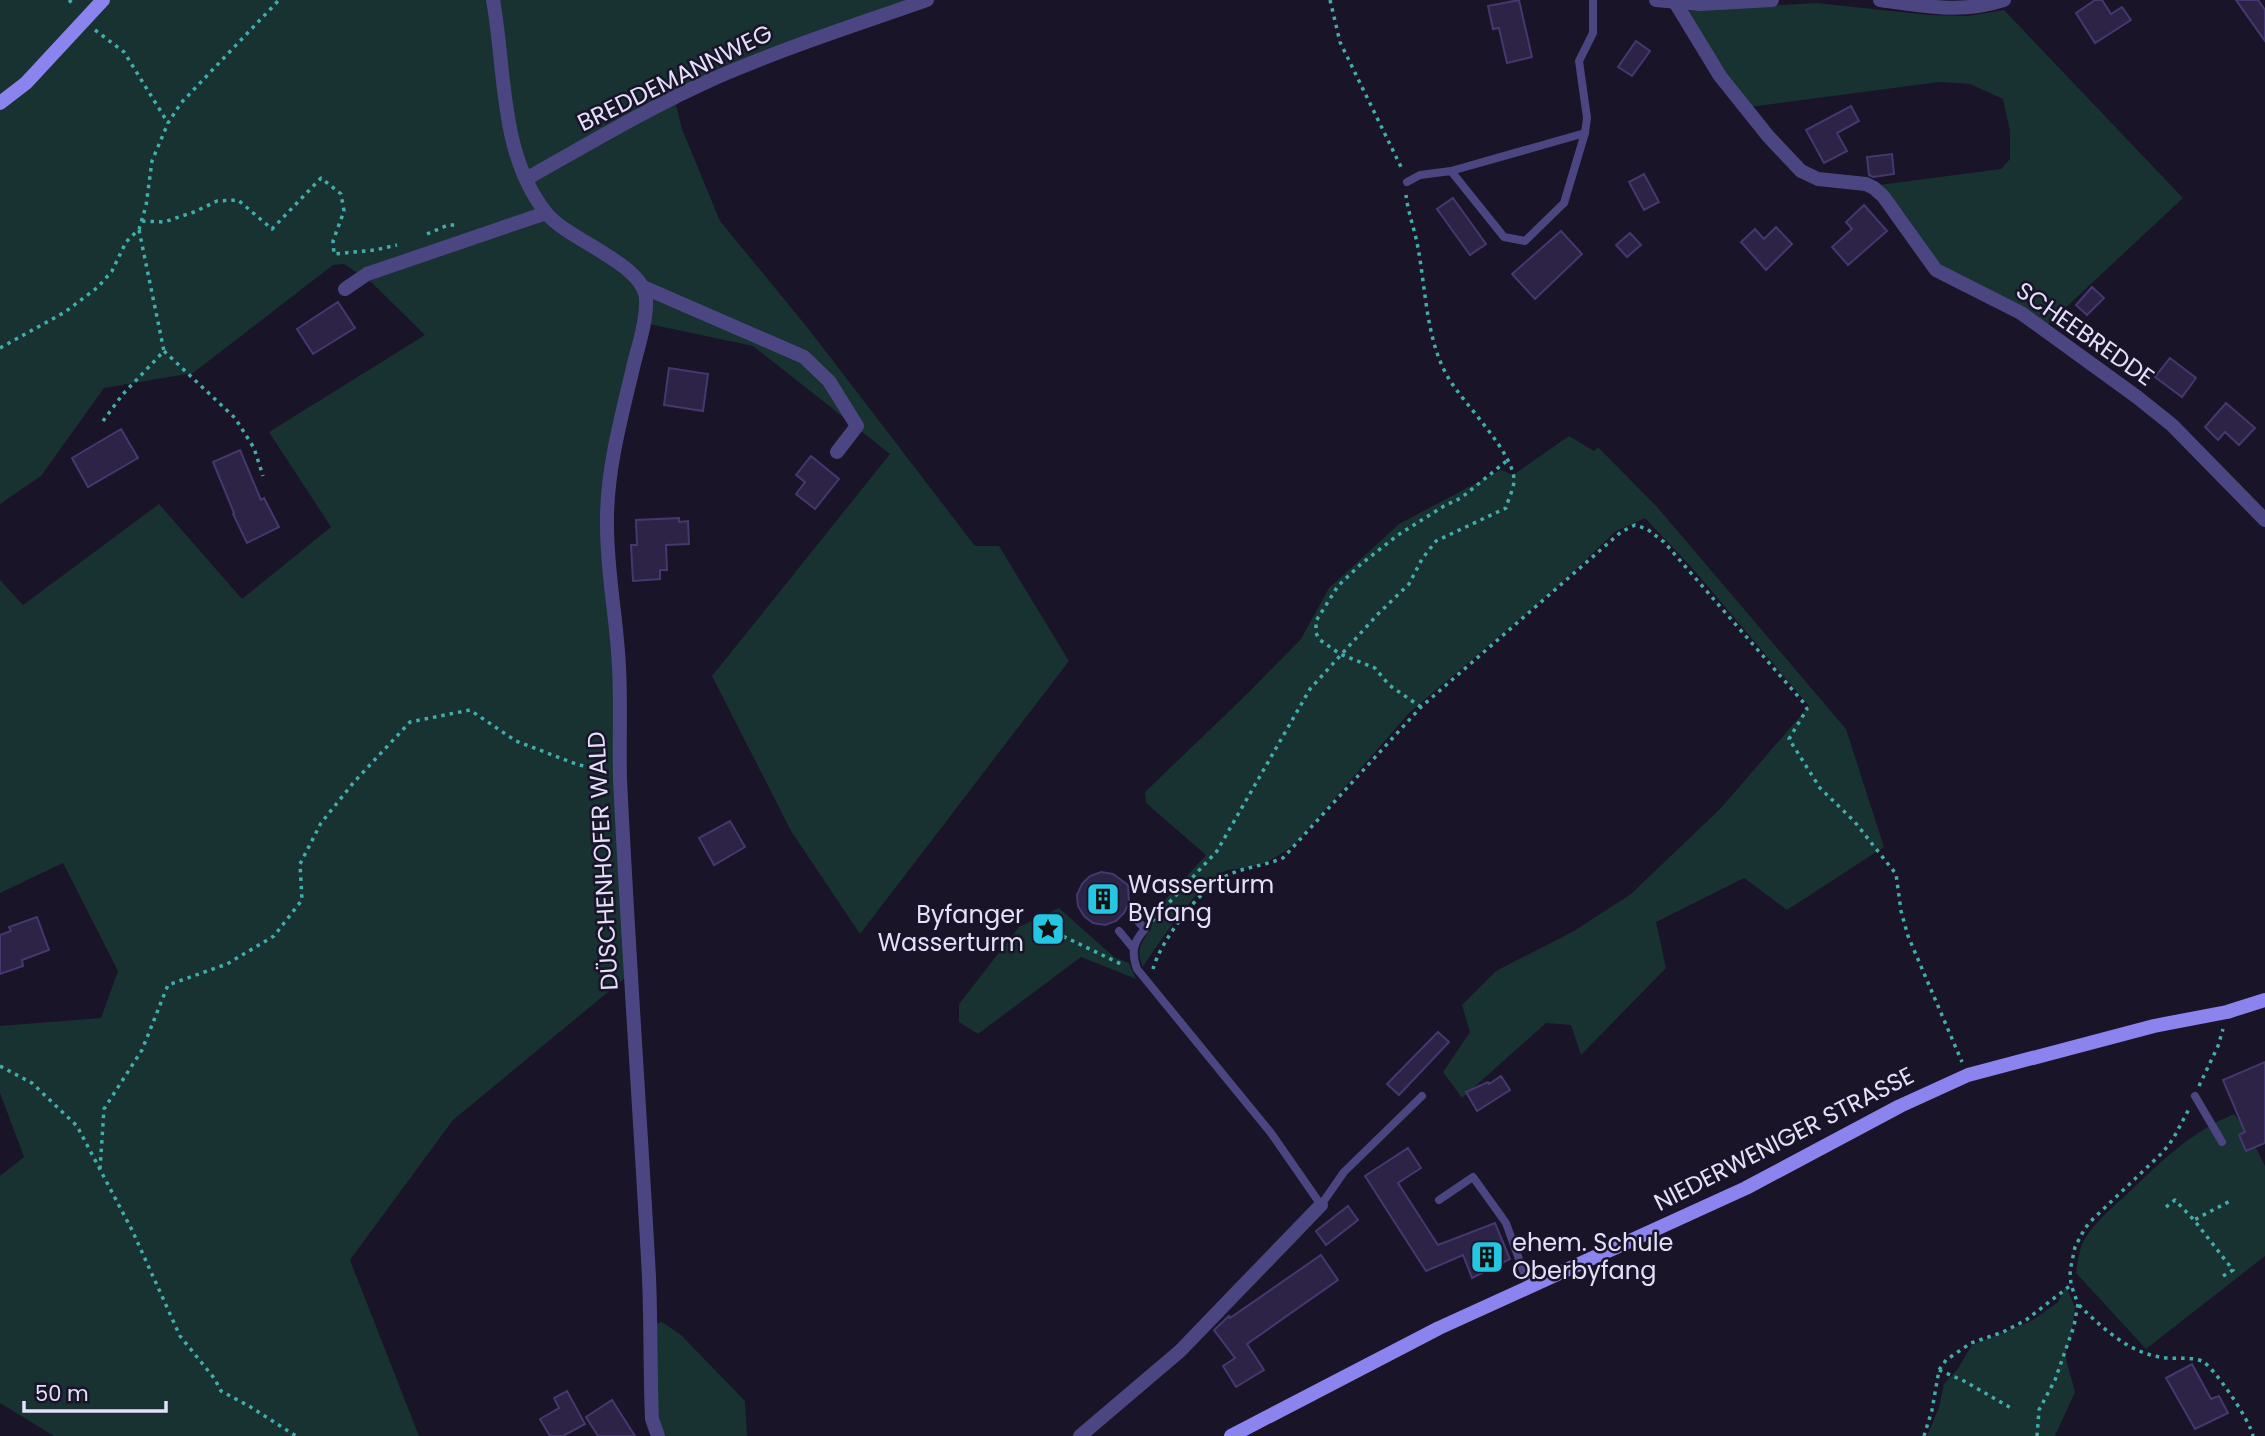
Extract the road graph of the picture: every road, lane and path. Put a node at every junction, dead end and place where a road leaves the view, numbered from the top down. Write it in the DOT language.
graph roads {
  1 [pos="103,0"];
  2 [pos="279,0"];
  3 [pos="493,0"];
  4 [pos="927,0"];
  5 [pos="1330,0"];
  6 [pos="1594,0"];
  7 [pos="1656,0"];
  8 [pos="1772,0"];
  9 [pos="1880,0"];
  10 [pos="2004,0"];
  11 [pos="1675,2"];
  12 [pos="89,16"];
  13 [pos="0,103"];
  14 [pos="168,123"];
  15 [pos="1585,133"];
  16 [pos="1451,171"];
  17 [pos="526,179"];
  18 [pos="1407,182"];
  19 [pos="546,213"];
  20 [pos="142,221"];
  21 [pos="139,229"];
  22 [pos="375,250"];
  23 [pos="643,287"];
  24 [pos="345,289"];
  25 [pos="0,348"];
  26 [pos="164,351"];
  27 [pos="103,421"];
  28 [pos="837,452"];
  29 [pos="1509,459"];
  30 [pos="263,476"];
  31 [pos="2265,520"];
  32 [pos="1340,654"];
  33 [pos="1421,707"];
  34 [pos="620,774"];
  35 [pos="1132,915"];
  36 [pos="1048,929"];
  37 [pos="1145,929"];
  38 [pos="1119,931"];
  39 [pos="1133,948"];
  40 [pos="1137,969"];
  41 [pos="1152,989"];
  42 [pos="2265,1000"];
  43 [pos="2227,1012"];
  44 [pos="0,1066"];
  45 [pos="1968,1075"];
  46 [pos="1422,1096"];
  47 [pos="2195,1096"];
  48 [pos="2221,1143"];
  49 [pos="100,1169"];
  50 [pos="1439,1199"];
  51 [pos="2232,1200"];
  52 [pos="1321,1205"];
  53 [pos="2166,1207"];
  54 [pos="2194,1220"];
  55 [pos="2223,1276"];
  56 [pos="2071,1284"];
  57 [pos="1529,1287"];
  58 [pos="2078,1304"];
  59 [pos="1939,1370"];
  60 [pos="2011,1408"];
  61 [pos="296,1436"];
  62 [pos="658,1436"];
  63 [pos="1080,1436"];
  64 [pos="1231,1436"];
  65 [pos="1924,1436"];
  66 [pos="2037,1436"];
  67 [pos="2253,1436"];
  1 -- 12 [label="street"];
  2 -- 14 [label="path"];
  3 -- 17 [label="street"];
  4 -- 17 [label="street, BREDDEMANNWEG"];
  5 -- 18 [label="path"];
  6 -- 15 [label="lane"];
  7 -- 11 [label="street"];
  8 -- 11 [label="street"];
  9 -- 10 [label="street"];
  11 -- 31 [label="street, SCHEEBREDDE"];
  12 -- 13 [label="street"];
  12 -- 14 [label="path"];
  14 -- 20 [label="path"];
  15 -- 16 [label="lane"];
  15 -- 16 [label="lane"];
  16 -- 18 [label="lane"];
  17 -- 19 [label="street"];
  18 -- 29 [label="path"];
  19 -- 23 [label="street"];
  19 -- 24 [label="street"];
  20 -- 21 [label="path"];
  20 -- 22 [label="path"];
  21 -- 25 [label="path"];
  21 -- 26 [label="path"];
  23 -- 28 [label="street"];
  23 -- 34 [label="street, DÜSCHENHOFER WALD"];
  26 -- 27 [label="path"];
  26 -- 30 [label="path"];
  29 -- 32 [label="path"];
  29 -- 32 [label="path"];
  32 -- 33 [label="path"];
  32 -- 37 [label="path"];
  33 -- 41 [label="path"];
  33 -- 45 [label="path"];
  34 -- 49 [label="path"];
  34 -- 62 [label="street, DÜSCHENHOFER WALD"];
  35 -- 37 [label="lane"];
  36 -- 40 [label="path"];
  37 -- 39 [label="lane"];
  38 -- 39 [label="lane"];
  39 -- 40 [label="lane"];
  40 -- 41 [label="lane"];
  41 -- 52 [label="lane"];
  42 -- 43 [label="street, NIEDERWENIGER STRASSE"];
  43 -- 45 [label="street, NIEDERWENIGER STRASSE"];
  43 -- 47 [label="path"];
  44 -- 49 [label="path"];
  45 -- 57 [label="street, NIEDERWENIGER STRASSE"];
  46 -- 52 [label="lane"];
  47 -- 48 [label="lane"];
  47 -- 56 [label="path"];
  49 -- 61 [label="path"];
  50 -- 57 [label="lane"];
  51 -- 54 [label="path"];
  52 -- 63 [label="street"];
  53 -- 54 [label="path"];
  54 -- 55 [label="path"];
  56 -- 58 [label="path"];
  56 -- 59 [label="path"];
  57 -- 64 [label="street, NIEDERWENIGER STRASSE"];
  58 -- 66 [label="path"];
  58 -- 67 [label="path"];
  59 -- 60 [label="path"];
  59 -- 65 [label="path"];
}
